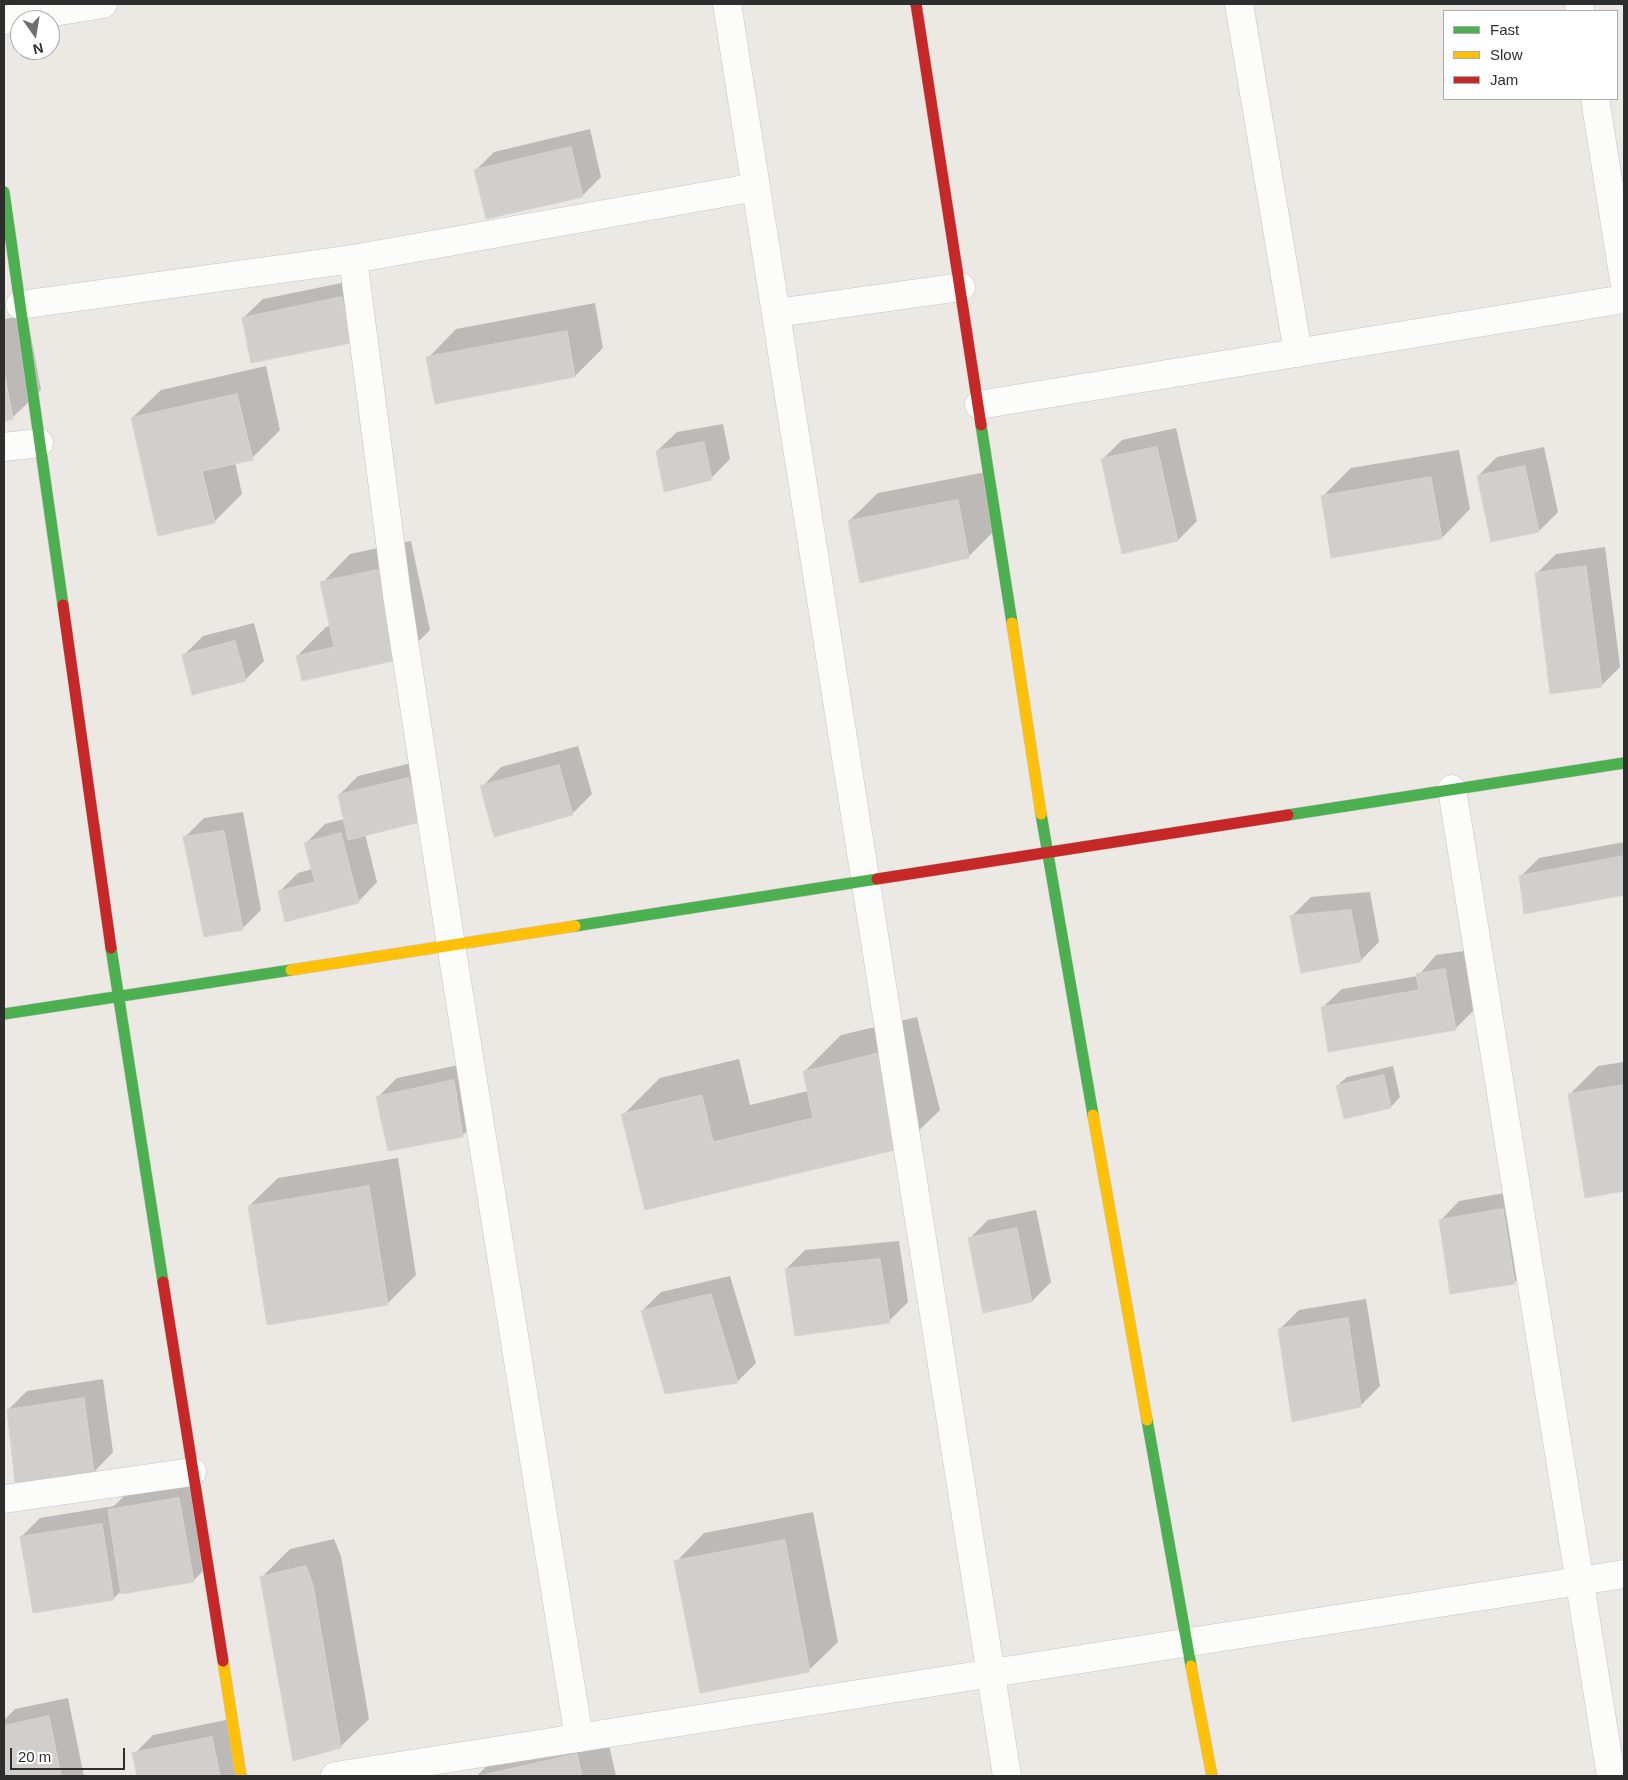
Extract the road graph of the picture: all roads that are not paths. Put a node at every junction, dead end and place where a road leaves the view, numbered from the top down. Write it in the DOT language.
graph roads {
  1 [pos="103,4"];
  2 [pos="727,4"];
  3 [pos="916,4"];
  4 [pos="1239,4"];
  5 [pos="4,20"];
  6 [pos="1594,100"];
  7 [pos="756,187"];
  8 [pos="4,192"];
  9 [pos="353,259"];
  10 [pos="1624,280"];
  11 [pos="961,287"];
  12 [pos="1624,299"];
  13 [pos="20,305"];
  14 [pos="776,313"];
  15 [pos="1298,353"];
  16 [pos="979,405"];
  17 [pos="39,443"];
  18 [pos="4,447"];
  19 [pos="1624,763"];
  20 [pos="1452,790"];
  21 [pos="1047,852"];
  22 [pos="866,881"];
  23 [pos="451,945"];
  24 [pos="118,996"];
  25 [pos="4,1014"];
  26 [pos="192,1472"];
  27 [pos="4,1498"];
  28 [pos="1624,1574"];
  29 [pos="1580,1580"];
  30 [pos="1186,1642"];
  31 [pos="990,1673"];
  32 [pos="579,1738"];
  33 [pos="241,1776"];
  34 [pos="335,1776"];
  35 [pos="1007,1776"];
  36 [pos="1212,1776"];
  37 [pos="1611,1776"];
  1 -- 5 [label="street"];
  2 -- 7 [label="street"];
  3 -- 11 [label="street"];
  4 -- 15 [label="street"];
  6 -- 10 [label="street"];
  7 -- 9 [label="street"];
  7 -- 14 [label="street"];
  8 -- 13 [label="street"];
  9 -- 13 [label="street"];
  9 -- 23 [label="street"];
  11 -- 14 [label="street"];
  11 -- 16 [label="street"];
  12 -- 15 [label="street"];
  13 -- 17 [label="street"];
  14 -- 22 [label="street"];
  15 -- 16 [label="street"];
  16 -- 21 [label="street"];
  17 -- 18 [label="street"];
  17 -- 24 [label="street"];
  19 -- 20 [label="street"];
  20 -- 21 [label="street"];
  20 -- 29 [label="street"];
  21 -- 22 [label="street"];
  21 -- 30 [label="street"];
  22 -- 23 [label="street"];
  22 -- 31 [label="street"];
  23 -- 24 [label="street"];
  23 -- 32 [label="street"];
  24 -- 25 [label="street"];
  24 -- 26 [label="street"];
  26 -- 27 [label="street"];
  26 -- 33 [label="street"];
  28 -- 29 [label="street"];
  29 -- 30 [label="street"];
  29 -- 37 [label="street"];
  30 -- 31 [label="street"];
  30 -- 36 [label="street"];
  31 -- 32 [label="street"];
  31 -- 35 [label="street"];
  32 -- 34 [label="street"];
}
